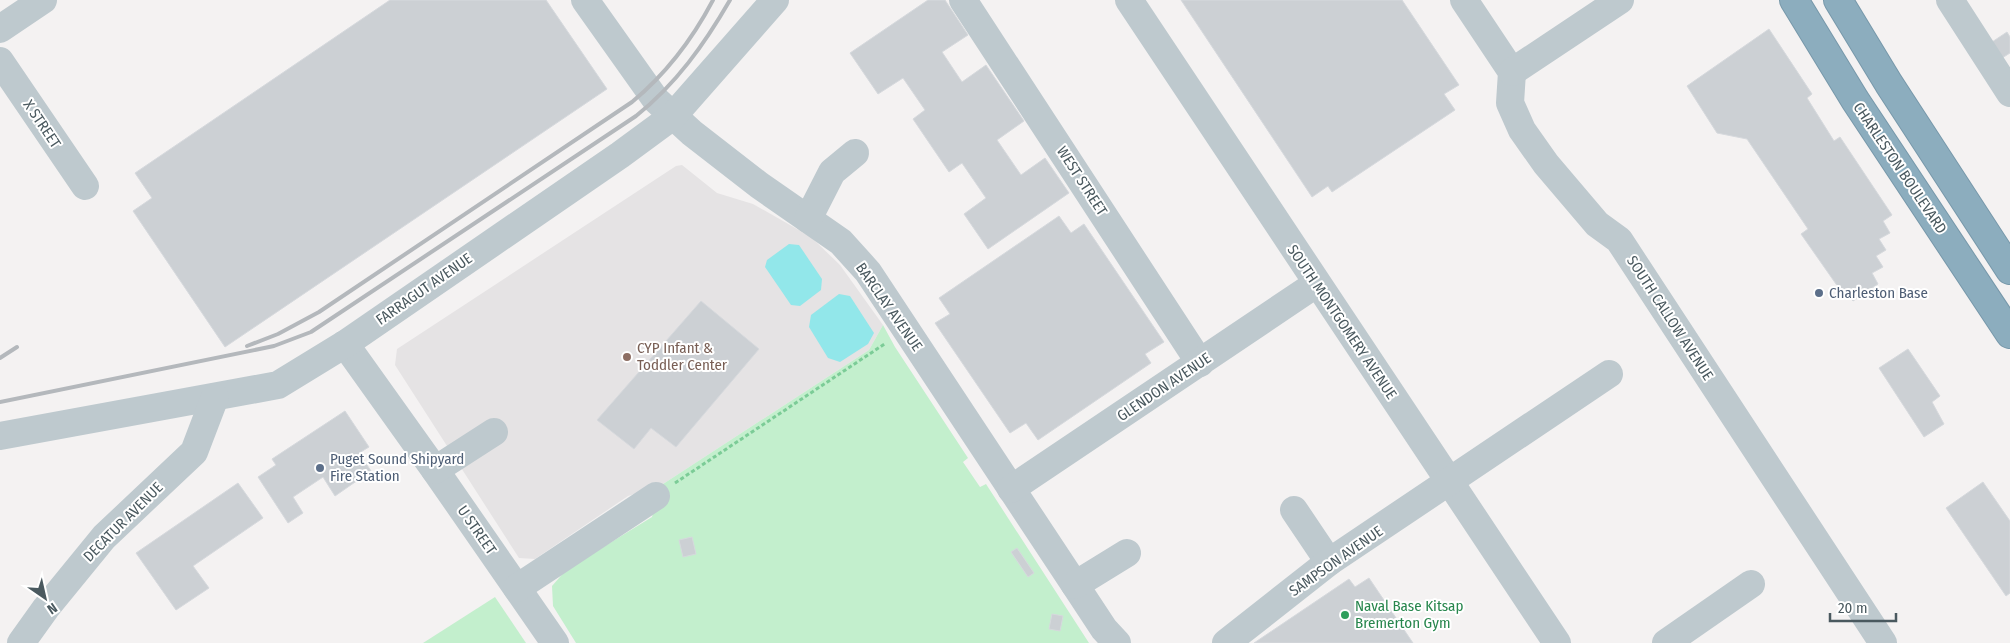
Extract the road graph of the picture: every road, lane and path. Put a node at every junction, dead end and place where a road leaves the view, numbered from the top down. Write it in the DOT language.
graph roads {
  1 [pos="43,0"];
  2 [pos="585,0"];
  3 [pos="775,0"];
  4 [pos="963,0"];
  5 [pos="1129,0"];
  6 [pos="1464,0"];
  7 [pos="1620,0"];
  8 [pos="1794,0"];
  9 [pos="1838,0"];
  10 [pos="1950,0"];
  11 [pos="0,29"];
  12 [pos="0,61"];
  13 [pos="1512,72"];
  14 [pos="2010,93"];
  15 [pos="673,116"];
  16 [pos="855,154"];
  17 [pos="85,186"];
  18 [pos="808,218"];
  19 [pos="2010,270"];
  20 [pos="1316,284"];
  21 [pos="897,317"];
  22 [pos="2010,334"];
  23 [pos="345,344"];
  24 [pos="1200,363"];
  25 [pos="1609,374"];
  26 [pos="215,397"];
  27 [pos="494,432"];
  28 [pos="0,436"];
  29 [pos="435,470"];
  30 [pos="1449,483"];
  31 [pos="1011,489"];
  32 [pos="656,496"];
  33 [pos="1294,510"];
  34 [pos="1127,553"];
  35 [pos="1330,562"];
  36 [pos="1752,584"];
  37 [pos="1075,585"];
  38 [pos="517,588"];
  39 [pos="21,643"];
  40 [pos="555,643"];
  41 [pos="1117,643"];
  42 [pos="1226,643"];
  43 [pos="1557,643"];
  44 [pos="1666,643"];
  45 [pos="1883,643"];
  1 -- 11 [label="street"];
  2 -- 15 [label="street, BARCLAY AVENUE"];
  3 -- 15 [label="street, FARRAGUT AVENUE"];
  4 -- 24 [label="street, WEST STREET"];
  5 -- 20 [label="street, SOUTH MONTGOMERY AVENUE"];
  6 -- 13 [label="street"];
  7 -- 13 [label="street"];
  8 -- 22 [label="highway, CHARLESTON BOULEVARD"];
  9 -- 19 [label="highway"];
  10 -- 14 [label="street"];
  12 -- 17 [label="street, X STREET"];
  13 -- 45 [label="street, SOUTH CALLOW AVENUE"];
  15 -- 18 [label="street, BARCLAY AVENUE"];
  15 -- 23 [label="street, FARRAGUT AVENUE"];
  16 -- 18 [label="street"];
  18 -- 21 [label="street, BARCLAY AVENUE"];
  20 -- 24 [label="street, GLENDON AVENUE"];
  20 -- 30 [label="street, SOUTH MONTGOMERY AVENUE"];
  21 -- 31 [label="street, BARCLAY AVENUE"];
  21 -- 32 [label="path"];
  23 -- 26 [label="street, FARRAGUT AVENUE"];
  23 -- 29 [label="street, U STREET"];
  24 -- 31 [label="street, GLENDON AVENUE"];
  25 -- 30 [label="street, SAMPSON AVENUE"];
  26 -- 28 [label="street, FARRAGUT AVENUE"];
  26 -- 39 [label="street, DECATUR AVENUE"];
  27 -- 29 [label="street"];
  29 -- 38 [label="street, U STREET"];
  30 -- 35 [label="street, SAMPSON AVENUE"];
  30 -- 43 [label="street, SOUTH MONTGOMERY AVENUE"];
  31 -- 37 [label="street, BARCLAY AVENUE"];
  32 -- 38 [label="street"];
  33 -- 35 [label="street"];
  34 -- 37 [label="street"];
  35 -- 42 [label="street, SAMPSON AVENUE"];
  36 -- 44 [label="street"];
  37 -- 41 [label="street, BARCLAY AVENUE"];
  38 -- 40 [label="street, U STREET"];
}
